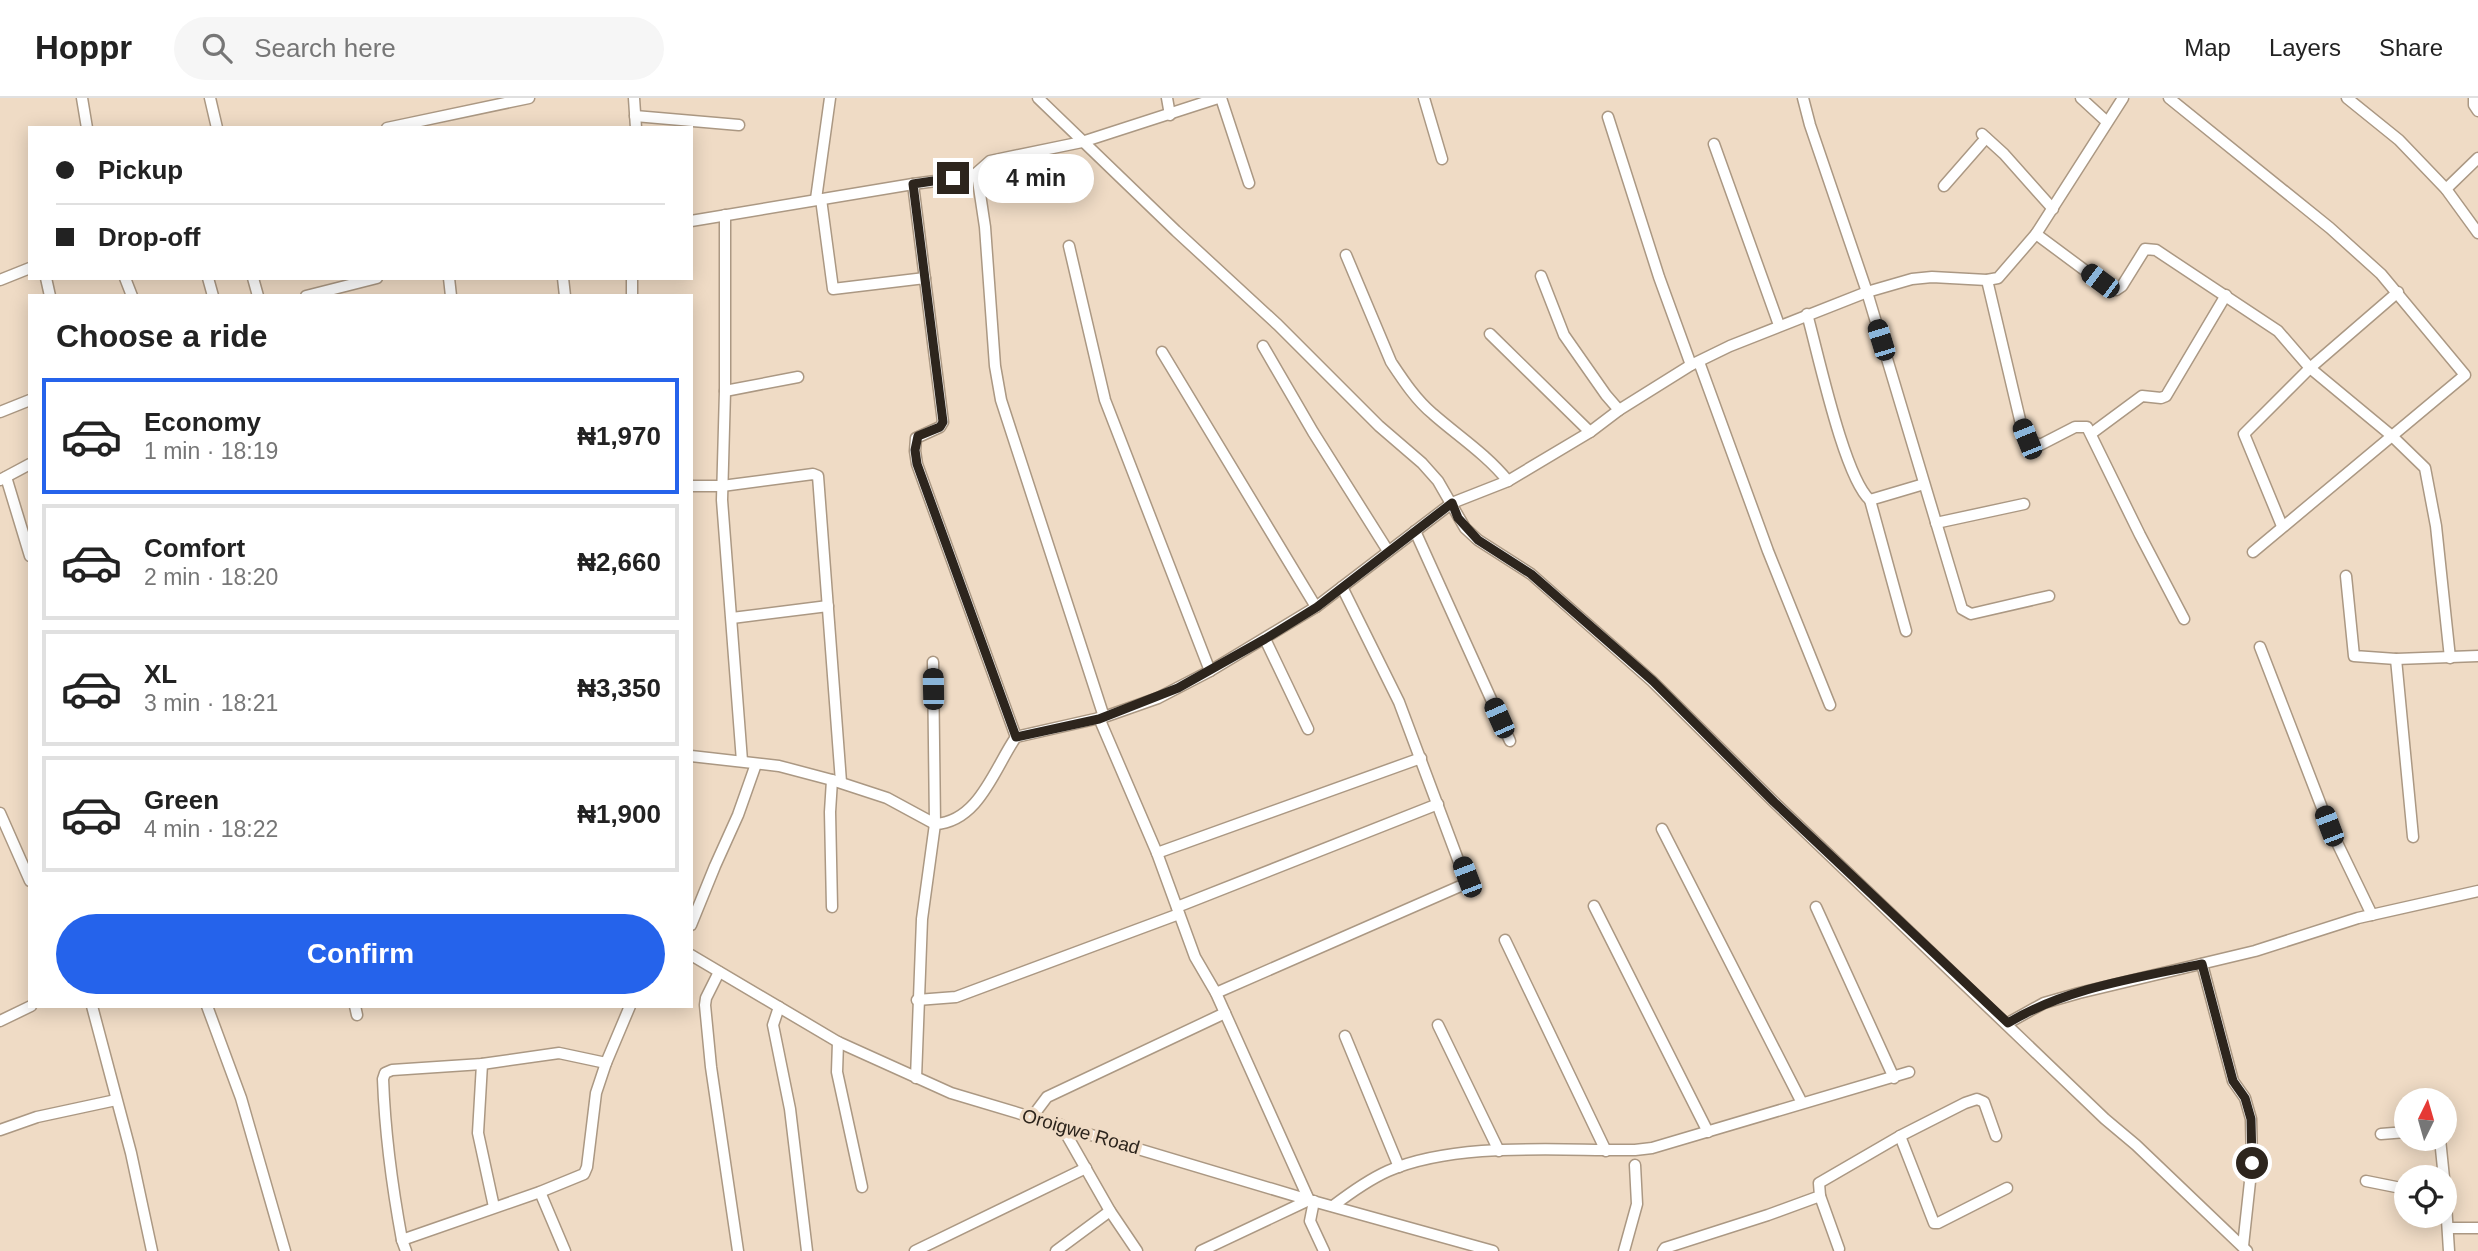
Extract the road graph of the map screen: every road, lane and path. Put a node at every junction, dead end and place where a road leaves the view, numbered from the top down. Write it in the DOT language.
graph roads {
  1 [pos="82,98"];
  2 [pos="210,98"];
  3 [pos="529,98"];
  4 [pos="634,98"];
  5 [pos="830,98"];
  6 [pos="1038,98"];
  7 [pos="1167,98"];
  8 [pos="1219,98"];
  9 [pos="1424,98"];
  10 [pos="1803,98"];
  11 [pos="2081,98"];
  12 [pos="2123,98"];
  13 [pos="2169,98"];
  14 [pos="2347,98"];
  15 [pos="2474,98"];
  16 [pos="2478,111"];
  17 [pos="1170,114"];
  18 [pos="635,116"];
  19 [pos="1608,117"];
  20 [pos="2106,121"];
  21 [pos="739,124"];
  22 [pos="87,126"];
  23 [pos="217,126"];
  24 [pos="396,126"];
  25 [pos="636,126"];
  26 [pos="1082,142"];
  27 [pos="1714,144"];
  28 [pos="2478,158"];
  29 [pos="1442,159"];
  30 [pos="977,174"];
  31 [pos="1249,183"];
  32 [pos="913,184"];
  33 [pos="1944,186"];
  34 [pos="2446,189"];
  35 [pos="818,199"];
  36 [pos="2053,209"];
  37 [pos="725,215"];
  38 [pos="693,221"];
  39 [pos="2478,233"];
  40 [pos="2036,234"];
  41 [pos="1069,246"];
  42 [pos="1346,255"];
  43 [pos="28,269"];
  44 [pos="1541,276"];
  45 [pos="925,278"];
  46 [pos="1987,279"];
  47 [pos="0,280"];
  48 [pos="369,280"];
  49 [pos="1867,292"];
  50 [pos="2398,292"];
  51 [pos="314,294"];
  52 [pos="2226,295"];
  53 [pos="1807,314"];
  54 [pos="1779,325"];
  55 [pos="1490,334"];
  56 [pos="1263,346"];
  57 [pos="1162,352"];
  58 [pos="1695,364"];
  59 [pos="2310,368"];
  60 [pos="798,377"];
  61 [pos="725,391"];
  62 [pos="28,401"];
  63 [pos="1619,410"];
  64 [pos="0,412"];
  65 [pos="1591,432"];
  66 [pos="2092,433"];
  67 [pos="2392,436"];
  68 [pos="28,465"];
  69 [pos="3,478"];
  70 [pos="1507,481"];
  71 [pos="1924,484"];
  72 [pos="693,486"];
  73 [pos="722,486"];
  74 [pos="1870,500"];
  75 [pos="1452,503"];
  76 [pos="2024,503"];
  77 [pos="1936,523"];
  78 [pos="2282,526"];
  79 [pos="1415,531"];
  80 [pos="28,540"];
  81 [pos="1388,551"];
  82 [pos="2253,552"];
  83 [pos="2346,576"];
  84 [pos="1342,587"];
  85 [pos="2049,596"];
  86 [pos="828,606"];
  87 [pos="1317,607"];
  88 [pos="732,618"];
  89 [pos="2184,618"];
  90 [pos="1906,631"];
  91 [pos="1265,639"];
  92 [pos="2260,647"];
  93 [pos="2478,656"];
  94 [pos="2450,658"];
  95 [pos="2396,659"];
  96 [pos="933,662"];
  97 [pos="1210,671"];
  98 [pos="1830,705"];
  99 [pos="1101,718"];
  100 [pos="1308,729"];
  101 [pos="1016,737"];
  102 [pos="1510,741"];
  103 [pos="693,756"];
  104 [pos="1421,758"];
  105 [pos="742,761"];
  106 [pos="756,764"];
  107 [pos="837,781"];
  108 [pos="1438,804"];
  109 [pos="0,813"];
  110 [pos="935,824"];
  111 [pos="1662,829"];
  112 [pos="2413,837"];
  113 [pos="1157,853"];
  114 [pos="28,876"];
  115 [pos="2478,891"];
  116 [pos="832,906"];
  117 [pos="1594,906"];
  118 [pos="1815,907"];
  119 [pos="1178,910"];
  120 [pos="2372,915"];
  121 [pos="693,920"];
  122 [pos="1505,940"];
  123 [pos="693,956"];
  124 [pos="2202,964"];
  125 [pos="719,972"];
  126 [pos="1216,993"];
  127 [pos="917,1000"];
  128 [pos="779,1007"];
  129 [pos="28,1008"];
  130 [pos="93,1008"];
  131 [pos="208,1008"];
  132 [pos="629,1008"];
  133 [pos="1225,1013"];
  134 [pos="0,1021"];
  135 [pos="2008,1023"];
  136 [pos="1438,1025"];
  137 [pos="1345,1036"];
  138 [pos="838,1042"];
  139 [pos="606,1063"];
  140 [pos="482,1064"];
  141 [pos="1909,1072"];
  142 [pos="1894,1077"];
  143 [pos="916,1078"];
  144 [pos="116,1100"];
  145 [pos="1802,1103"];
  146 [pos="1032,1117"];
  147 [pos="1061,1125"];
  148 [pos="0,1130"];
  149 [pos="1707,1132"];
  150 [pos="2394,1133"];
  151 [pos="2381,1134"];
  152 [pos="1900,1136"];
  153 [pos="1996,1136"];
  154 [pos="1499,1151"];
  155 [pos="1606,1151"];
  156 [pos="1634,1165"];
  157 [pos="1399,1167"];
  158 [pos="1086,1168"];
  159 [pos="2366,1181"];
  160 [pos="862,1187"];
  161 [pos="2394,1187"];
  162 [pos="2007,1188"];
  163 [pos="540,1192"];
  164 [pos="1820,1196"];
  165 [pos="1311,1201"];
  166 [pos="1333,1206"];
  167 [pos="494,1207"];
  168 [pos="1110,1211"];
  169 [pos="2448,1228"];
  170 [pos="2457,1228"];
  171 [pos="2478,1228"];
  172 [pos="402,1240"];
  173 [pos="1839,1249"];
  174 [pos="2245,1249"];
  175 [pos="152,1251"];
  176 [pos="285,1251"];
  177 [pos="406,1251"];
  178 [pos="565,1251"];
  179 [pos="738,1251"];
  180 [pos="807,1251"];
  181 [pos="915,1251"];
  182 [pos="1056,1251"];
  183 [pos="1137,1251"];
  184 [pos="1200,1251"];
  185 [pos="1324,1251"];
  186 [pos="1493,1251"];
  187 [pos="1624,1251"];
  188 [pos="1663,1251"];
  189 [pos="2449,1251"];
  1 -- 22 [label="street"];
  2 -- 23 [label="street"];
  3 -- 24 [label="street"];
  4 -- 18 [label="street"];
  5 -- 35 [label="street"];
  6 -- 26 [label="street"];
  7 -- 17 [label="street"];
  8 -- 17 [label="street"];
  8 -- 31 [label="street"];
  9 -- 29 [label="street"];
  10 -- 49 [label="street"];
  11 -- 20 [label="street"];
  12 -- 20 [label="street"];
  13 -- 50 [label="street"];
  14 -- 34 [label="street"];
  15 -- 16 [label="street"];
  17 -- 26 [label="street"];
  18 -- 21 [label="street"];
  18 -- 25 [label="street"];
  19 -- 58 [label="street"];
  20 -- 36 [label="street"];
  26 -- 30 [label="street"];
  26 -- 75 [label="street"];
  27 -- 54 [label="street"];
  28 -- 34 [label="street"];
  30 -- 32 [label="street"];
  30 -- 99 [label="street"];
  32 -- 35 [label="street"];
  32 -- 45 [label="street"];
  33 -- 36 [label="street"];
  34 -- 39 [label="street"];
  35 -- 37 [label="street"];
  35 -- 45 [label="street"];
  36 -- 40 [label="street"];
  37 -- 38 [label="street"];
  37 -- 61 [label="street"];
  40 -- 46 [label="street"];
  40 -- 52 [label="street"];
  41 -- 97 [label="street"];
  42 -- 70 [label="street"];
  43 -- 47 [label="street"];
  44 -- 63 [label="street"];
  45 -- 101 [label="street"];
  46 -- 49 [label="street"];
  46 -- 66 [label="street"];
  48 -- 51 [label="street"];
  49 -- 53 [label="street"];
  49 -- 71 [label="street"];
  50 -- 59 [label="street"];
  50 -- 67 [label="street"];
  52 -- 59 [label="street"];
  52 -- 66 [label="street"];
  53 -- 54 [label="street"];
  53 -- 74 [label="street"];
  54 -- 58 [label="street"];
  55 -- 65 [label="street"];
  56 -- 81 [label="street"];
  57 -- 87 [label="street"];
  58 -- 63 [label="street"];
  58 -- 98 [label="street"];
  59 -- 67 [label="street"];
  59 -- 78 [label="street"];
  60 -- 61 [label="street"];
  61 -- 73 [label="street"];
  62 -- 64 [label="street"];
  63 -- 65 [label="street"];
  65 -- 70 [label="street"];
  66 -- 89 [label="street"];
  67 -- 78 [label="street"];
  67 -- 94 [label="street"];
  68 -- 69 [label="street"];
  69 -- 80 [label="street"];
  70 -- 75 [label="street"];
  71 -- 74 [label="street"];
  71 -- 77 [label="street"];
  72 -- 73 [label="street"];
  73 -- 86 [label="street"];
  73 -- 88 [label="street"];
  74 -- 90 [label="street"];
  75 -- 79 [label="street"];
  75 -- 135 [label="street"];
  76 -- 77 [label="street"];
  77 -- 85 [label="street"];
  78 -- 82 [label="street"];
  79 -- 81 [label="street"];
  79 -- 102 [label="street"];
  81 -- 84 [label="street"];
  83 -- 95 [label="street"];
  84 -- 87 [label="street"];
  84 -- 104 [label="street"];
  86 -- 88 [label="street"];
  86 -- 107 [label="street"];
  87 -- 91 [label="street"];
  88 -- 105 [label="street"];
  91 -- 97 [label="street"];
  91 -- 100 [label="street"];
  92 -- 120 [label="street"];
  93 -- 94 [label="street"];
  94 -- 95 [label="street"];
  95 -- 112 [label="street"];
  96 -- 110 [label="street"];
  97 -- 99 [label="street"];
  99 -- 101 [label="street"];
  99 -- 113 [label="street"];
  101 -- 110 [label="street"];
  103 -- 105 [label="street"];
  104 -- 108 [label="street"];
  104 -- 113 [label="street"];
  105 -- 106 [label="street"];
  106 -- 107 [label="street"];
  106 -- 121 [label="street"];
  107 -- 110 [label="street"];
  107 -- 116 [label="street"];
  108 -- 119 [label="street"];
  108 -- 126 [label="street"];
  109 -- 114 [label="street"];
  110 -- 127 [label="street"];
  111 -- 145 [label="street"];
  113 -- 119 [label="street"];
  115 -- 120 [label="street"];
  117 -- 149 [label="street"];
  118 -- 142 [label="street"];
  119 -- 126 [label="street"];
  119 -- 127 [label="street"];
  120 -- 124 [label="street"];
  122 -- 155 [label="street"];
  123 -- 125 [label="street, Oroigwe Road"];
  124 -- 135 [label="street"];
  124 -- 174 [label="street"];
  125 -- 128 [label="street, Oroigwe Road"];
  125 -- 179 [label="street"];
  126 -- 133 [label="street"];
  127 -- 143 [label="street"];
  128 -- 138 [label="street, Oroigwe Road"];
  128 -- 180 [label="street"];
  129 -- 134 [label="street"];
  130 -- 144 [label="street"];
  131 -- 176 [label="street"];
  132 -- 139 [label="street"];
  133 -- 146 [label="street"];
  133 -- 165 [label="street"];
  135 -- 174 [label="street"];
  136 -- 154 [label="street"];
  137 -- 157 [label="street"];
  138 -- 143 [label="street, Oroigwe Road"];
  138 -- 160 [label="street"];
  139 -- 140 [label="street"];
  139 -- 163 [label="street"];
  140 -- 167 [label="street"];
  140 -- 172 [label="street"];
  141 -- 142 [label="street"];
  142 -- 145 [label="street"];
  143 -- 146 [label="street, Oroigwe Road"];
  144 -- 148 [label="street"];
  144 -- 175 [label="street"];
  145 -- 149 [label="street"];
  146 -- 147 [label="street, Oroigwe Road"];
  147 -- 158 [label="street"];
  147 -- 165 [label="street, Oroigwe Road"];
  149 -- 155 [label="street"];
  150 -- 151 [label="street"];
  152 -- 153 [label="street"];
  152 -- 162 [label="street"];
  152 -- 164 [label="street"];
  154 -- 155 [label="street"];
  154 -- 157 [label="street"];
  156 -- 187 [label="street"];
  157 -- 166 [label="street"];
  158 -- 168 [label="street"];
  158 -- 181 [label="street"];
  159 -- 161 [label="street"];
  163 -- 167 [label="street"];
  163 -- 178 [label="street"];
  164 -- 173 [label="street"];
  164 -- 188 [label="street"];
  165 -- 166 [label="street, Oroigwe Road"];
  165 -- 184 [label="street"];
  165 -- 185 [label="street"];
  166 -- 186 [label="street, Oroigwe Road"];
  167 -- 172 [label="street"];
  168 -- 182 [label="street"];
  168 -- 183 [label="street"];
  169 -- 189 [label="street"];
  170 -- 171 [label="street"];
  172 -- 177 [label="street"];
}
